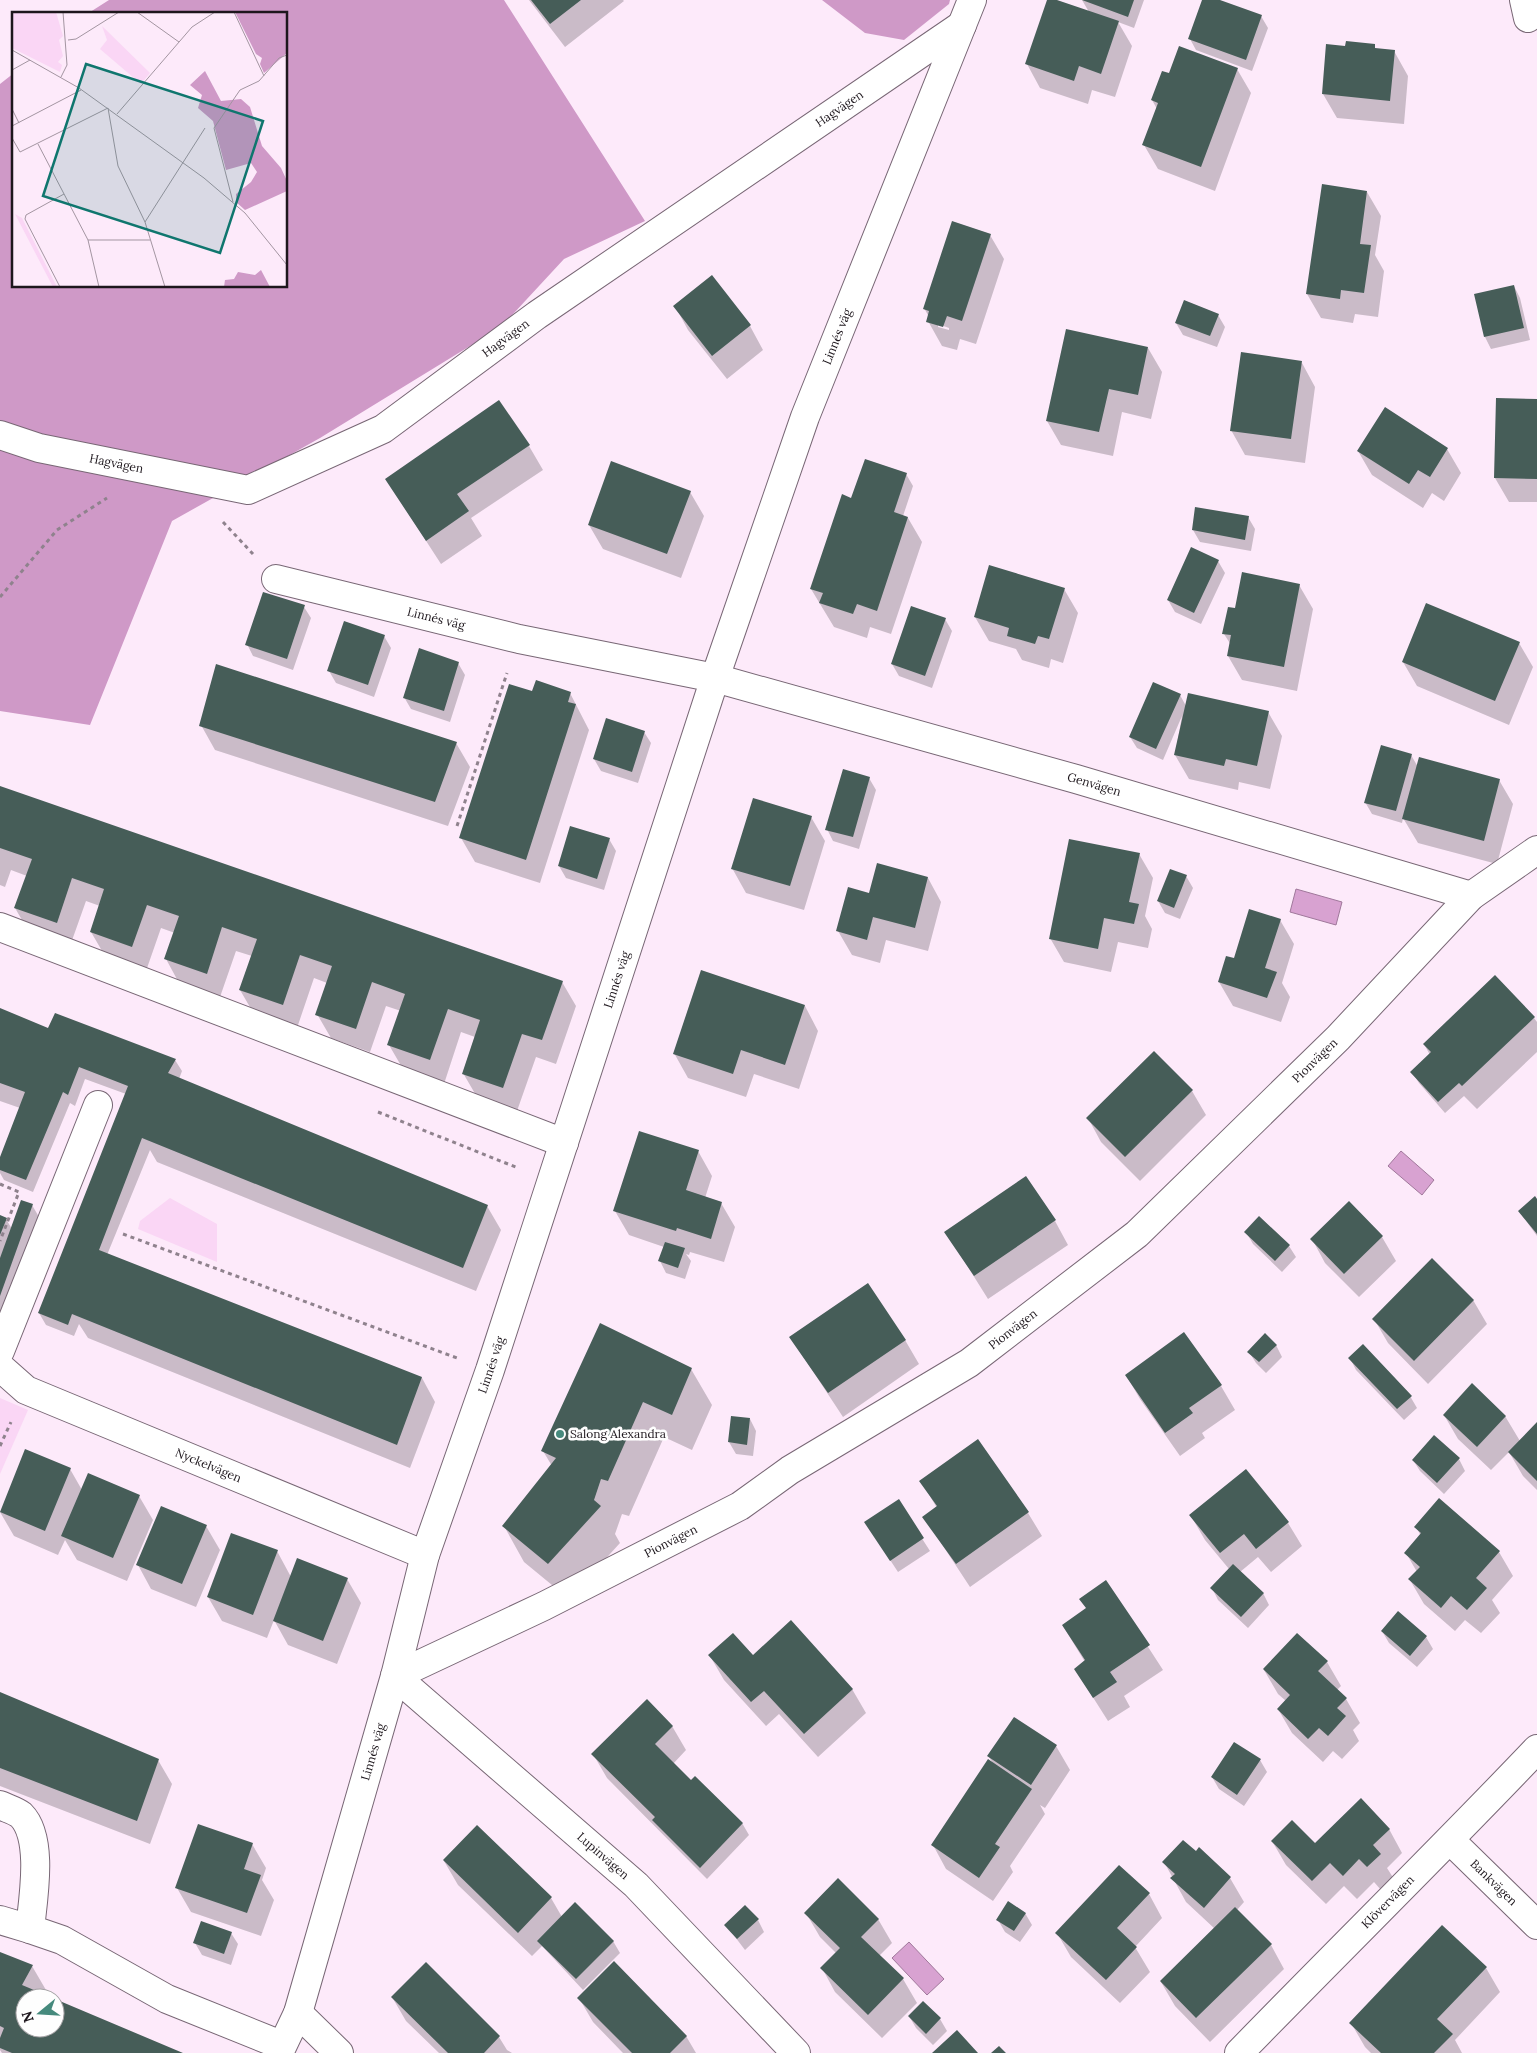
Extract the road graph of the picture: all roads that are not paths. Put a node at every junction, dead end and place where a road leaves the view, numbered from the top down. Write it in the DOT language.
graph roads {
  1 [pos="967,12"];
  2 [pos="0,435"];
  3 [pos="276,579"];
  4 [pos="715,678"];
  5 [pos="1537,850"];
  6 [pos="1471,896"];
  7 [pos="0,927"];
  8 [pos="98,1105"];
  9 [pos="564,1143"];
  10 [pos="0,1352"];
  11 [pos="0,1367"];
  12 [pos="425,1555"];
  13 [pos="395,1676"];
  14 [pos="1537,1749"];
  15 [pos="0,1805"];
  16 [pos="1450,1840"];
  17 [pos="0,1920"];
  18 [pos="1537,1925"];
  19 [pos="30,1928"];
  20 [pos="298,2013"];
  21 [pos="280,2049"];
  22 [pos="339,2053"];
  23 [pos="796,2053"];
  24 [pos="1239,2053"];
  1 -- 2 [label="street, Hagvägen"];
  1 -- 4 [label="street, Linnés väg"];
  3 -- 4 [label="street, Linnés väg"];
  4 -- 6 [label="street, Genvägen"];
  4 -- 9 [label="street, Linnés väg"];
  5 -- 6 [label="street, Pionvägen"];
  6 -- 13 [label="street, Pionvägen"];
  7 -- 9 [label="street"];
  8 -- 10 [label="street"];
  9 -- 12 [label="street, Linnés väg"];
  11 -- 12 [label="street, Nyckelvägen"];
  12 -- 13 [label="street, Linnés väg"];
  13 -- 20 [label="street, Linnés väg"];
  13 -- 23 [label="street, Lupinvägen"];
  14 -- 16 [label="street, Klövervägen"];
  15 -- 19 [label="street"];
  16 -- 18 [label="street, Bankvägen"];
  16 -- 24 [label="street, Klövervägen"];
  17 -- 19 [label="street"];
  19 -- 21 [label="street"];
  20 -- 21 [label="street, Linnés väg"];
  20 -- 22 [label="street"];
}
